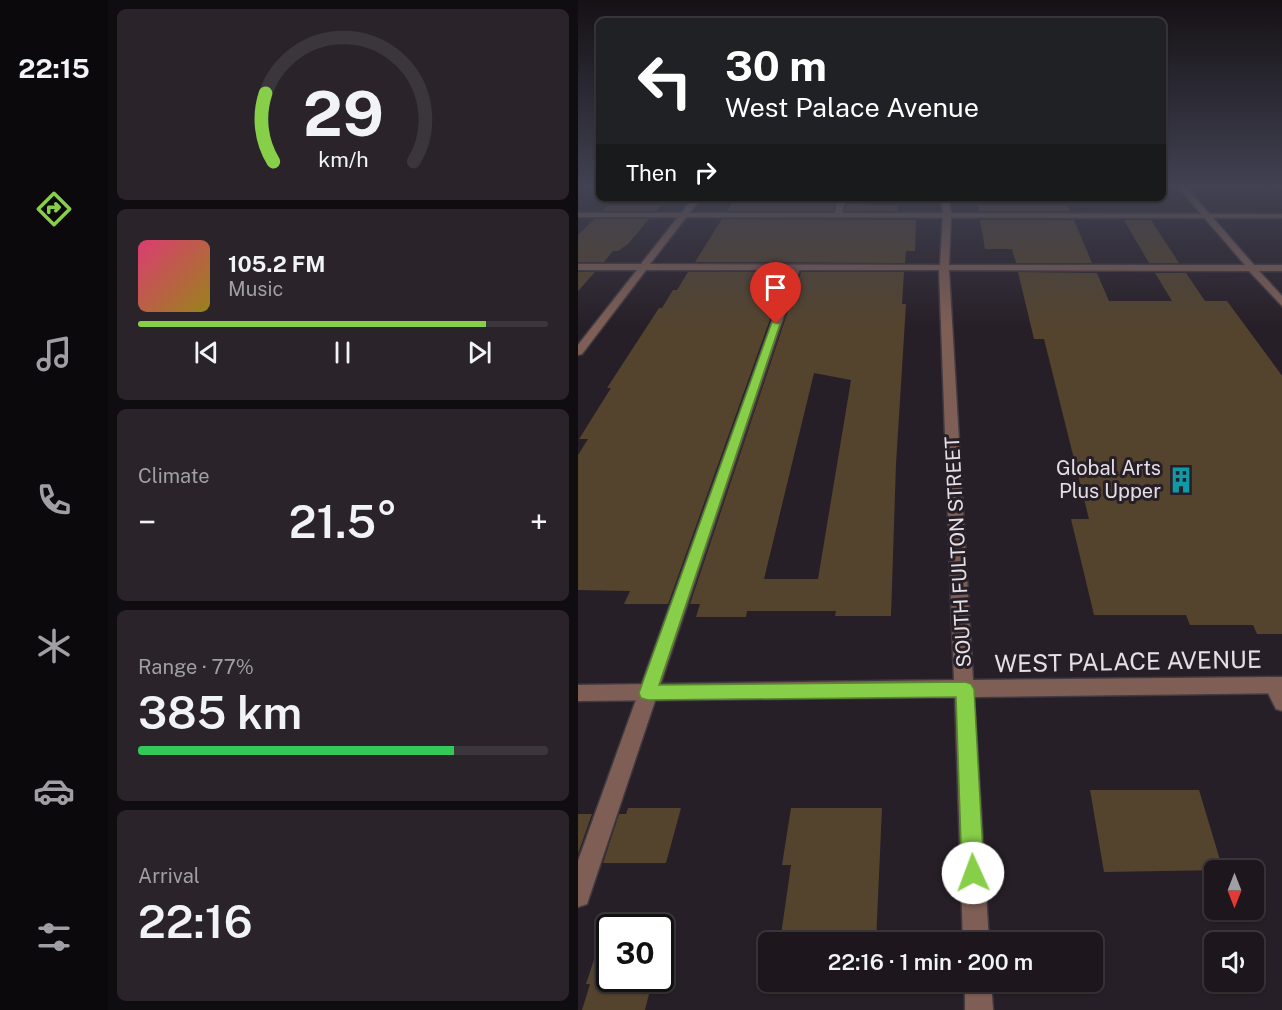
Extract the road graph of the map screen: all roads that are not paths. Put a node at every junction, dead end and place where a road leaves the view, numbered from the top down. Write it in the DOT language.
graph roads {
  1 [pos="668,234"];
  2 [pos="946,234"];
  3 [pos="1223,234"];
  4 [pos="578,267"];
  5 [pos="643,267"];
  6 [pos="795,268"];
  7 [pos="944,268"];
  8 [pos="1252,268"];
  9 [pos="1283,268"];
  10 [pos="1283,304"];
  11 [pos="578,352"];
  12 [pos="1278,685"];
  13 [pos="965,689"];
  14 [pos="578,693"];
  15 [pos="648,693"];
  16 [pos="1283,703"];
  17 [pos="578,895"];
  18 [pos="976,932"];
  19 [pos="978,992"];
  20 [pos="979,1010"];
  1 -- 5 [label="street"];
  2 -- 7 [label="street, SOUTH FULTON STREET"];
  3 -- 8 [label="street"];
  4 -- 5 [label="street"];
  5 -- 6 [label="street"];
  5 -- 11 [label="street"];
  6 -- 7 [label="street"];
  6 -- 15 [label="street"];
  7 -- 8 [label="street"];
  7 -- 13 [label="street, SOUTH FULTON STREET"];
  8 -- 9 [label="street"];
  8 -- 10 [label="street"];
  12 -- 13 [label="street, WEST PALACE AVENUE"];
  12 -- 16 [label="street"];
  13 -- 15 [label="street, WEST PALACE AVENUE"];
  13 -- 18 [label="street, SOUTH FULTON STREET"];
  14 -- 15 [label="street, WEST PALACE AVENUE"];
  15 -- 17 [label="street"];
  19 -- 20 [label="street"];
}
